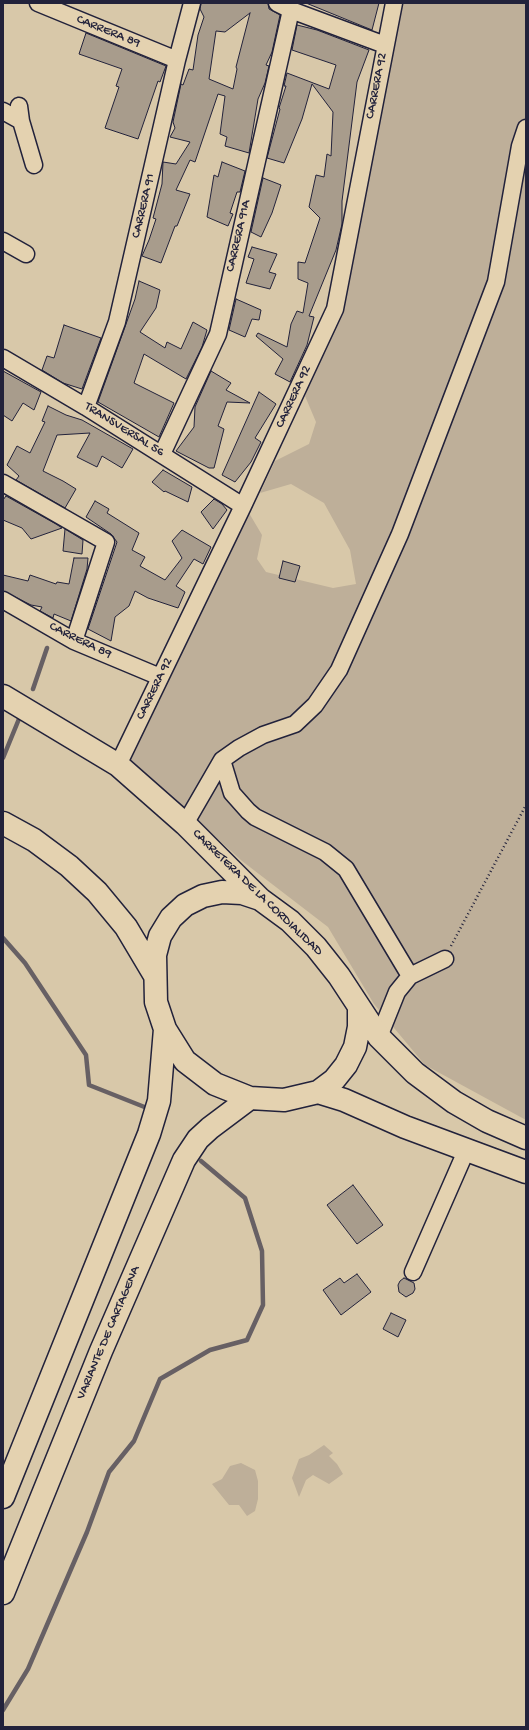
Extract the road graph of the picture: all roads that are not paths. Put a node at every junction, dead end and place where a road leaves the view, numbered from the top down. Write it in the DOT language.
graph roads {
  1 [pos="38,3"];
  2 [pos="192,3"];
  3 [pos="394,3"];
  4 [pos="284,7"];
  5 [pos="385,45"];
  6 [pos="177,60"];
  7 [pos="3,111"];
  8 [pos="526,128"];
  9 [pos="34,165"];
  10 [pos="3,241"];
  11 [pos="26,254"];
  12 [pos="3,358"];
  13 [pos="86,407"];
  14 [pos="162,454"];
  15 [pos="3,483"];
  16 [pos="243,506"];
  17 [pos="3,600"];
  18 [pos="74,641"];
  19 [pos="160,678"];
  20 [pos="3,696"];
  21 [pos="222,760"];
  22 [pos="118,765"];
  23 [pos="3,823"];
  24 [pos="185,824"];
  25 [pos="260,899"];
  26 [pos="444,959"];
  27 [pos="154,974"];
  28 [pos="410,976"];
  29 [pos="359,1007"];
  30 [pos="165,1029"];
  31 [pos="379,1037"];
  32 [pos="318,1092"];
  33 [pos="250,1098"];
  34 [pos="526,1138"];
  35 [pos="466,1151"];
  36 [pos="526,1172"];
  37 [pos="413,1272"];
  38 [pos="3,1497"];
  39 [pos="3,1593"];
  1 -- 6 [label="street, CARRERA 89"];
  2 -- 6 [label="street, CARRERA 91"];
  3 -- 5 [label="street, CARRERA 92"];
  4 -- 5 [label="street"];
  4 -- 14 [label="street, CARRERA 91A"];
  5 -- 16 [label="street, CARRERA 92"];
  6 -- 13 [label="street, CARRERA 91"];
  7 -- 9 [label="street"];
  8 -- 21 [label="street"];
  10 -- 11 [label="street"];
  12 -- 13 [label="street, TRANSVERSAL 56"];
  13 -- 14 [label="street, TRANSVERSAL 56"];
  14 -- 16 [label="street, TRANSVERSAL 56"];
  15 -- 18 [label="street"];
  16 -- 19 [label="street, CARRERA 92"];
  17 -- 18 [label="street, CARRERA 89"];
  18 -- 19 [label="street, CARRERA 89"];
  19 -- 22 [label="street, CARRERA 92"];
  20 -- 22 [label="highway, CARRETERA DE LA CORDIALIDAD"];
  21 -- 24 [label="street"];
  21 -- 28 [label="street"];
  22 -- 24 [label="highway, CARRETERA DE LA CORDIALIDAD"];
  23 -- 27 [label="highway"];
  24 -- 25 [label="highway, CARRETERA DE LA CORDIALIDAD"];
  25 -- 27 [label="highway"];
  25 -- 29 [label="highway, CARRETERA DE LA CORDIALIDAD"];
  26 -- 28 [label="street"];
  27 -- 30 [label="highway"];
  28 -- 31 [label="street"];
  29 -- 31 [label="highway, CARRETERA DE LA CORDIALIDAD"];
  29 -- 32 [label="highway"];
  30 -- 33 [label="highway"];
  30 -- 38 [label="highway"];
  31 -- 34 [label="highway, CARRETERA DE LA CORDIALIDAD"];
  32 -- 33 [label="highway"];
  32 -- 35 [label="highway"];
  33 -- 39 [label="highway, VARIANTE DE CARTAGENA"];
  35 -- 36 [label="highway"];
  35 -- 37 [label="street"];
}
